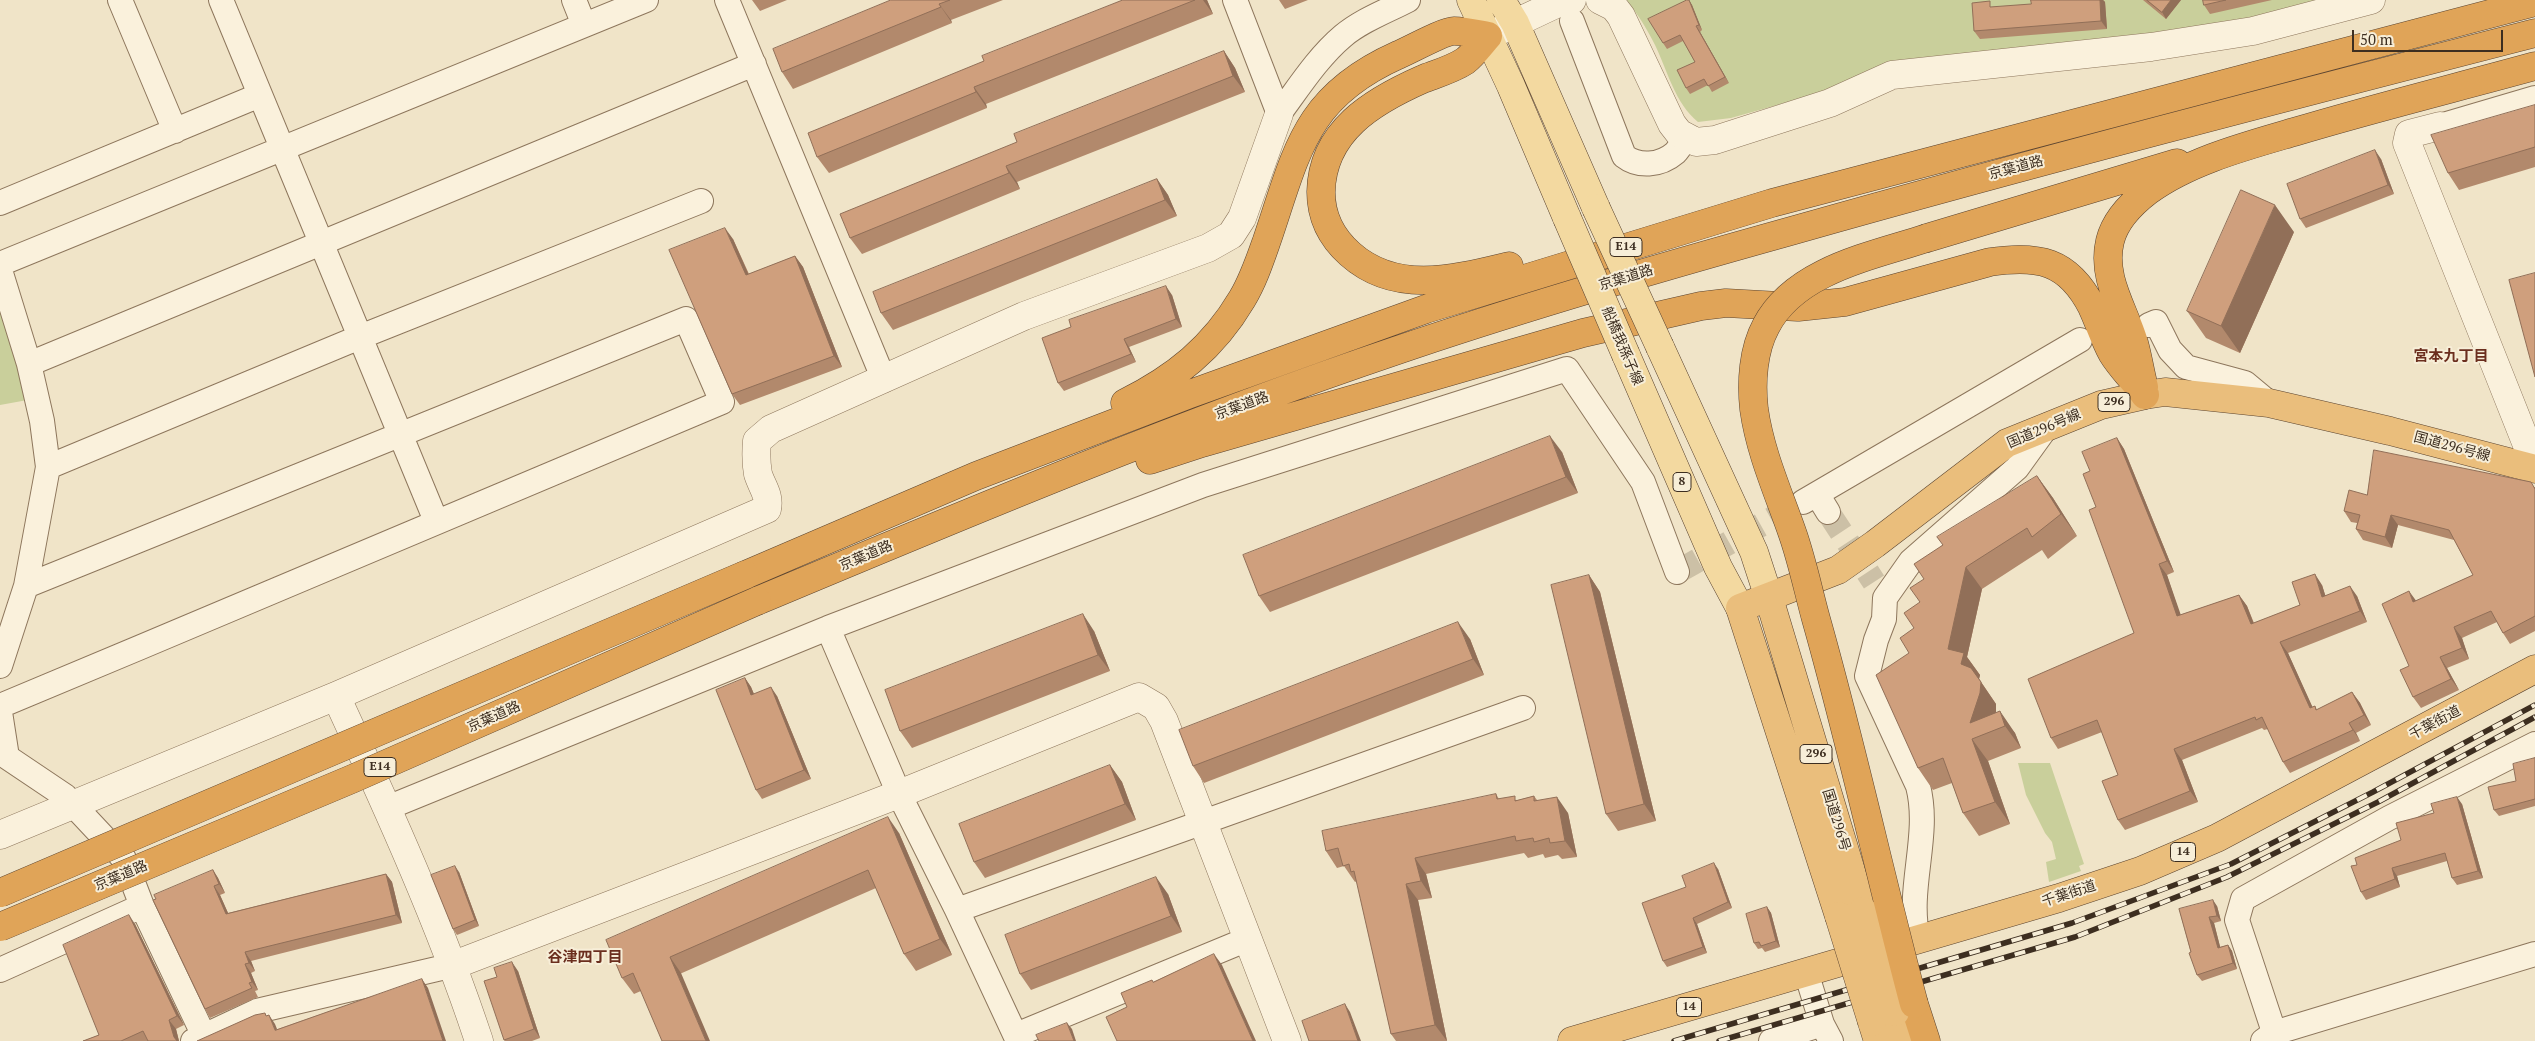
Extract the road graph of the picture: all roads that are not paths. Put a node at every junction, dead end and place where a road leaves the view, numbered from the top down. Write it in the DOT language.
graph roads {
  1 [pos="120,0"];
  2 [pos="221,0"];
  3 [pos="574,0"];
  4 [pos="646,0"];
  5 [pos="727,0"];
  6 [pos="1236,0"];
  7 [pos="1408,0"];
  8 [pos="1471,0"];
  9 [pos="1501,0"];
  10 [pos="1600,0"];
  11 [pos="2371,0"];
  12 [pos="2535,2"];
  13 [pos="1572,10"];
  14 [pos="1515,23"];
  15 [pos="584,25"];
  16 [pos="2535,32"];
  17 [pos="1488,36"];
  18 [pos="754,64"];
  19 [pos="2535,66"];
  20 [pos="260,95"];
  21 [pos="2535,98"];
  22 [pos="1280,114"];
  23 [pos="2440,126"];
  24 [pos="174,131"];
  25 [pos="1686,137"];
  26 [pos="2266,140"];
  27 [pos="282,148"];
  28 [pos="701,202"];
  29 [pos="1772,202"];
  30 [pos="0,203"];
  31 [pos="321,243"];
  32 [pos="0,264"];
  33 [pos="0,270"];
  34 [pos="2149,325"];
  35 [pos="360,337"];
  36 [pos="2080,340"];
  37 [pos="29,364"];
  38 [pos="884,380"];
  39 [pos="2146,395"];
  40 [pos="2270,403"];
  41 [pos="2048,425"];
  42 [pos="400,433"];
  43 [pos="2535,465"];
  44 [pos="48,467"];
  45 [pos="2535,469"];
  46 [pos="976,476"];
  47 [pos="1816,503"];
  48 [pos="436,520"];
  49 [pos="936,526"];
  50 [pos="1677,572"];
  51 [pos="26,586"];
  52 [pos="1769,598"];
  53 [pos="1740,608"];
  54 [pos="828,628"];
  55 [pos="0,666"];
  56 [pos="2535,669"];
  57 [pos="336,696"];
  58 [pos="0,706"];
  59 [pos="1523,708"];
  60 [pos="0,712"];
  61 [pos="2535,744"];
  62 [pos="899,794"];
  63 [pos="75,805"];
  64 [pos="387,808"];
  65 [pos="1204,821"];
  66 [pos="0,834"];
  67 [pos="0,893"];
  68 [pos="142,906"];
  69 [pos="957,910"];
  70 [pos="1851,913"];
  71 [pos="0,926"];
  72 [pos="1248,939"];
  73 [pos="1918,940"];
  74 [pos="2535,954"];
  75 [pos="454,965"];
  76 [pos="0,970"];
  77 [pos="1806,972"];
  78 [pos="1890,1020"];
  79 [pos="1826,1032"];
  80 [pos="198,1038"];
  81 [pos="1017,1038"];
  82 [pos="2271,1038"];
  83 [pos="479,1041"];
  84 [pos="1287,1041"];
  85 [pos="1572,1041"];
  86 [pos="1771,1041"];
  87 [pos="1904,1041"];
  88 [pos="1926,1041"];
  1 -- 24 [label="street"];
  2 -- 20 [label="street"];
  3 -- 15 [label="street"];
  4 -- 15 [label="street"];
  5 -- 18 [label="street"];
  6 -- 22 [label="street"];
  7 -- 22 [label="street"];
  8 -- 17 [label="main road, 船橋我孫子線 / 8"];
  9 -- 14 [label="main road"];
  10 -- 25 [label="street"];
  11 -- 25 [label="street"];
  12 -- 29 [label="highway, 京葉道路 / E14"];
  13 -- 14 [label="street"];
  13 -- 25 [label="street"];
  14 -- 17 [label="street"];
  14 -- 52 [label="main road, bridge"];
  15 -- 27 [label="street"];
  16 -- 49 [label="highway, 京葉道路 / E14, bridge"];
  17 -- 29 [label="highway, bridge"];
  17 -- 46 [label="highway"];
  17 -- 53 [label="main road, 船橋我孫子線 / 8, bridge"];
  18 -- 31 [label="street"];
  18 -- 38 [label="street"];
  19 -- 26 [label="highway"];
  20 -- 24 [label="street"];
  20 -- 27 [label="street"];
  21 -- 23 [label="street"];
  22 -- 38 [label="street"];
  23 -- 43 [label="street"];
  24 -- 30 [label="street"];
  26 -- 39 [label="highway"];
  26 -- 78 [label="highway, bridge"];
  27 -- 31 [label="street"];
  27 -- 32 [label="street"];
  28 -- 35 [label="street"];
  29 -- 46 [label="highway, 京葉道路 / E14, bridge"];
  31 -- 35 [label="street"];
  31 -- 37 [label="street"];
  33 -- 37 [label="street"];
  34 -- 40 [label="street"];
  35 -- 42 [label="street"];
  35 -- 44 [label="street"];
  36 -- 47 [label="street"];
  37 -- 44 [label="street"];
  38 -- 57 [label="street"];
  39 -- 40 [label="highway, 国道296号線 / 296"];
  39 -- 41 [label="highway, 国道296号線 / 296"];
  39 -- 49 [label="highway"];
  40 -- 45 [label="highway, 国道296号線 / 296"];
  41 -- 52 [label="highway, 国道296号線 / 296"];
  41 -- 73 [label="street"];
  42 -- 48 [label="street"];
  42 -- 48 [label="street"];
  42 -- 51 [label="street"];
  44 -- 51 [label="street"];
  46 -- 67 [label="highway, 京葉道路 / E14, bridge"];
  48 -- 58 [label="street"];
  49 -- 71 [label="highway, 京葉道路 / E14, bridge"];
  50 -- 54 [label="street"];
  51 -- 55 [label="street"];
  52 -- 53 [label="highway, 国道296号線 / 296"];
  52 -- 70 [label="highway, 国道296号 / 296"];
  53 -- 70 [label="highway, 国道296号 / 296"];
  54 -- 62 [label="street"];
  54 -- 64 [label="street"];
  56 -- 73 [label="highway, 千葉街道 / 14"];
  57 -- 63 [label="street"];
  57 -- 64 [label="street"];
  59 -- 65 [label="street"];
  60 -- 63 [label="street"];
  61 -- 82 [label="street"];
  62 -- 65 [label="street"];
  62 -- 69 [label="street"];
  62 -- 75 [label="street"];
  63 -- 66 [label="street"];
  63 -- 68 [label="street"];
  64 -- 75 [label="street"];
  65 -- 69 [label="street"];
  65 -- 72 [label="street"];
  68 -- 76 [label="street"];
  68 -- 80 [label="street"];
  69 -- 81 [label="street"];
  70 -- 78 [label="highway, 国道296号 / 296, bridge"];
  72 -- 81 [label="street"];
  72 -- 84 [label="street"];
  73 -- 77 [label="highway, 千葉街道 / 14"];
  74 -- 82 [label="street"];
  75 -- 80 [label="street"];
  75 -- 83 [label="street"];
  77 -- 79 [label="street"];
  77 -- 85 [label="highway, 千葉街道 / 14"];
  78 -- 87 [label="highway, 国道296号 / 296"];
  78 -- 88 [label="highway"];
  79 -- 86 [label="street"];
}
